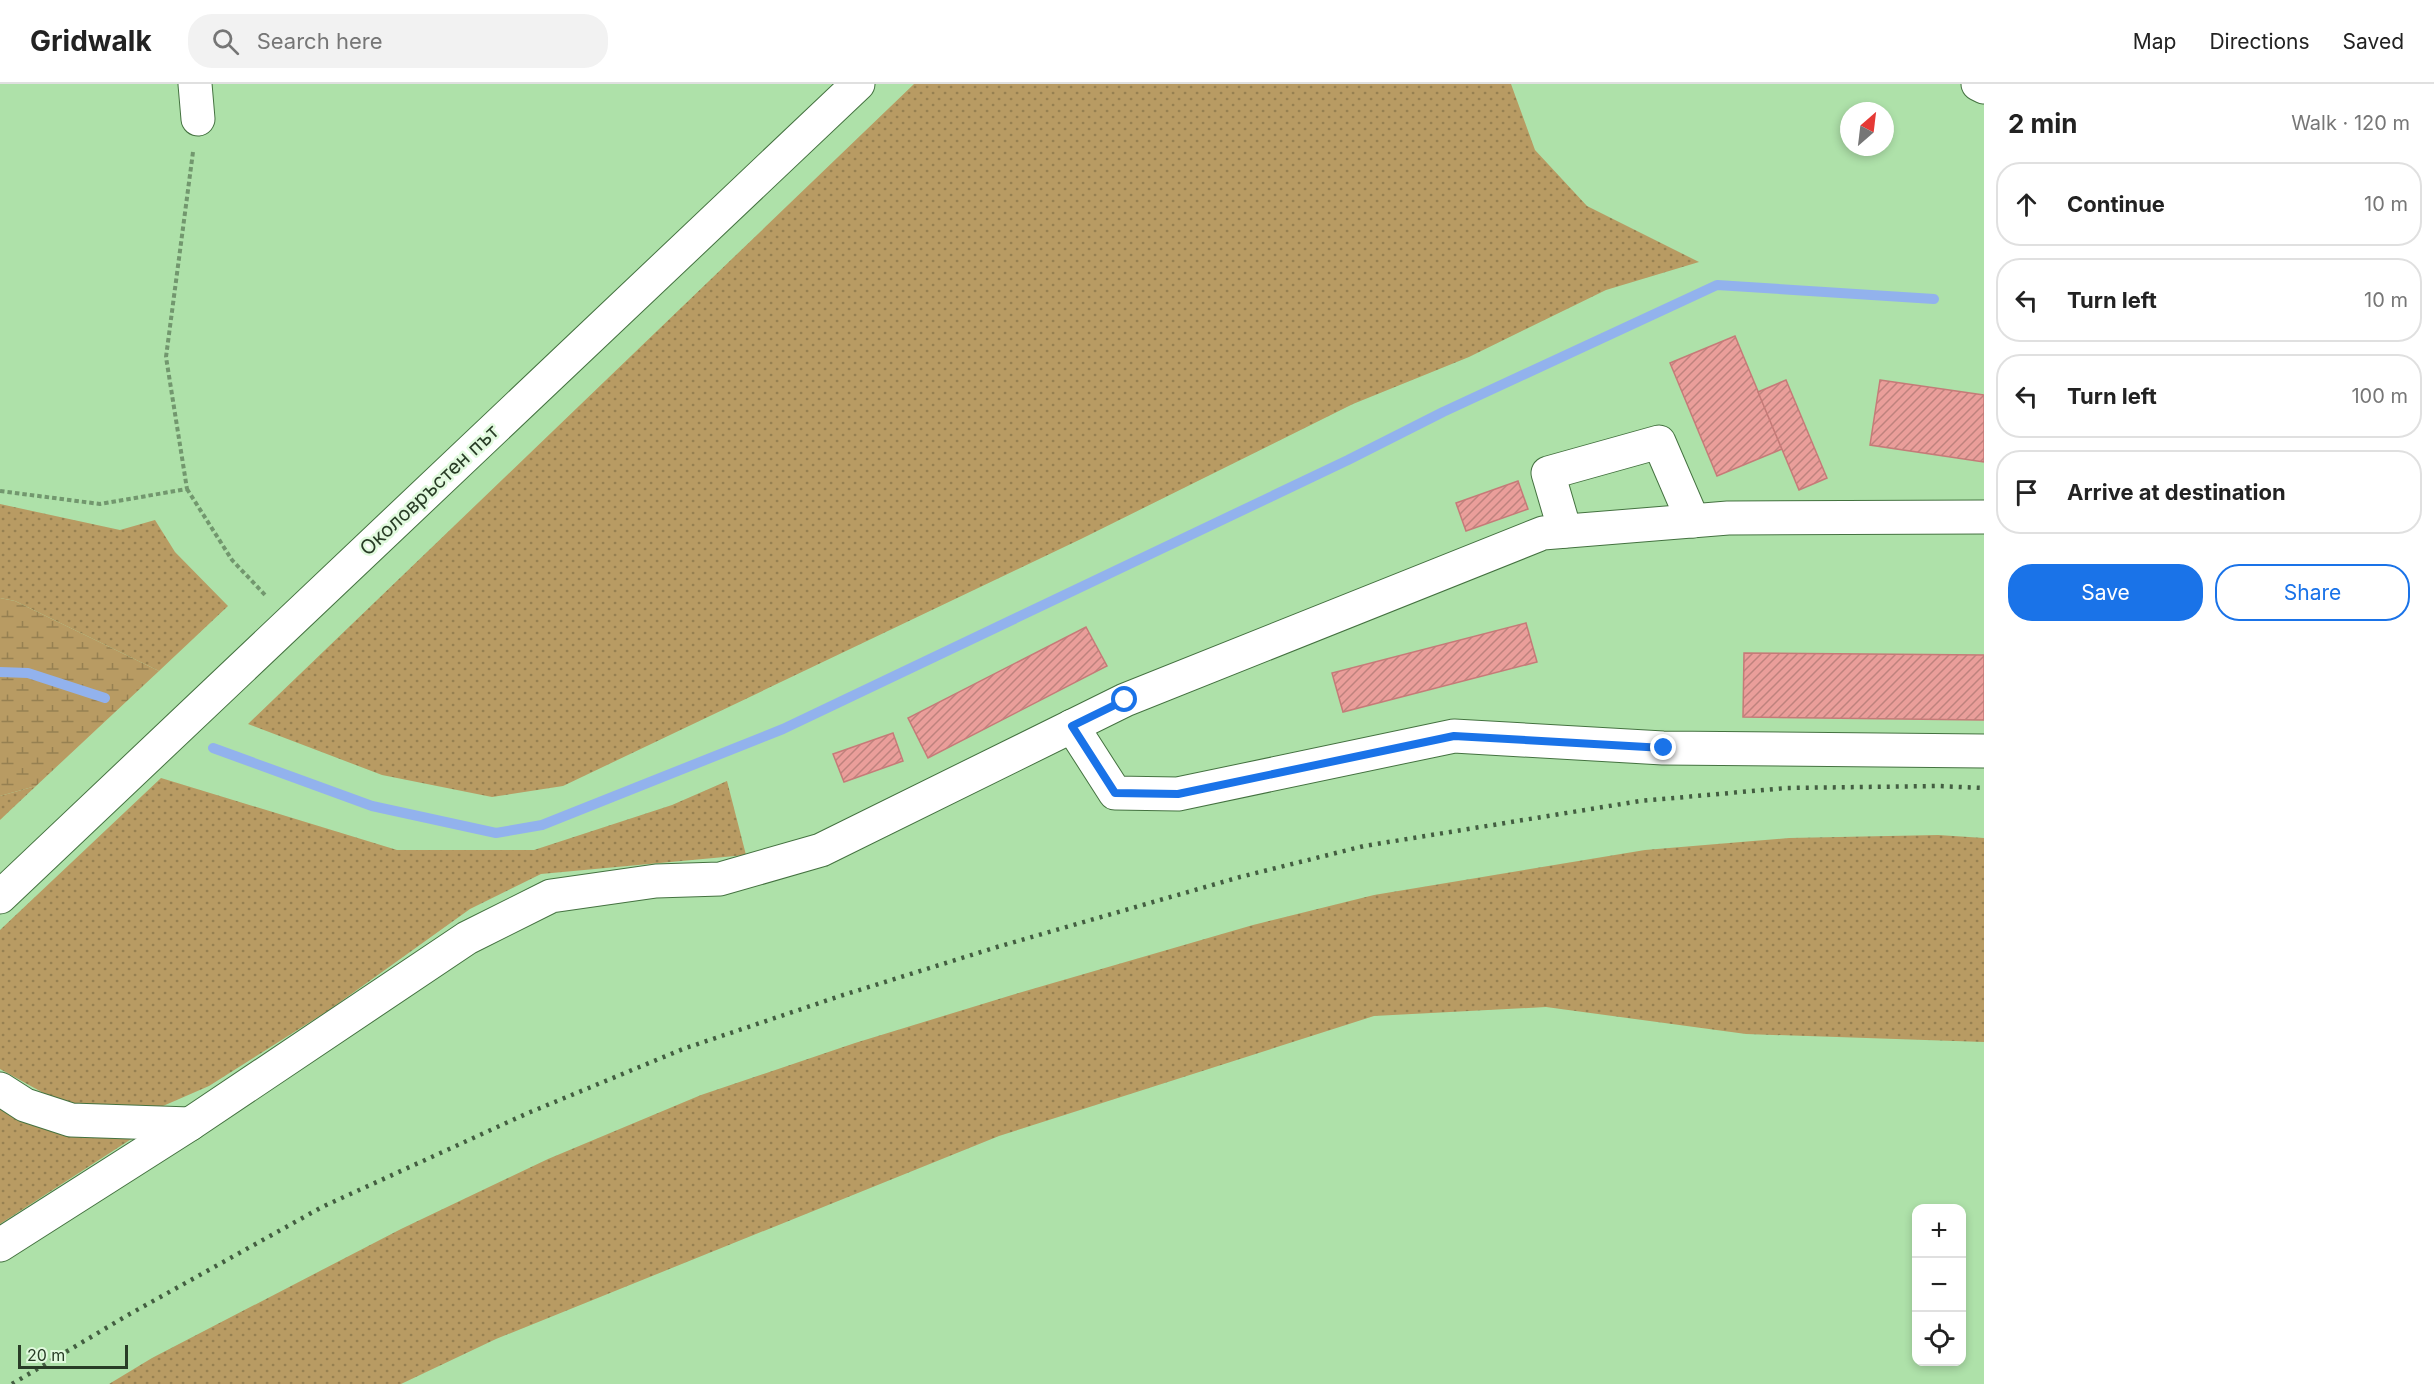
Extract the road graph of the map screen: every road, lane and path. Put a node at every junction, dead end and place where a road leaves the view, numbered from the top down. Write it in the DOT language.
graph roads {
  1 [pos="195,84"];
  2 [pos="858,84"];
  3 [pos="1978,84"];
  4 [pos="1984,87"];
  5 [pos="198,119"];
  6 [pos="188,489"];
  7 [pos="0,491"];
  8 [pos="1984,517"];
  9 [pos="1693,521"];
  10 [pos="1565,531"];
  11 [pos="290,621"];
  12 [pos="1072,726"];
  13 [pos="1984,751"];
  14 [pos="0,897"];
  15 [pos="0,1089"];
  16 [pos="190,1124"];
  17 [pos="0,1245"];
  1 -- 5 [label="main road"];
  2 -- 11 [label="main road, Околовръстен път"];
  3 -- 4 [label="main road"];
  5 -- 6 [label="path"];
  6 -- 7 [label="path"];
  6 -- 11 [label="path"];
  8 -- 9 [label="main road"];
  9 -- 10 [label="main road"];
  9 -- 10 [label="main road"];
  10 -- 12 [label="main road"];
  11 -- 14 [label="main road, Околовръстен път"];
  12 -- 13 [label="main road"];
  12 -- 16 [label="main road"];
  15 -- 16 [label="main road"];
  16 -- 17 [label="main road"];
}
